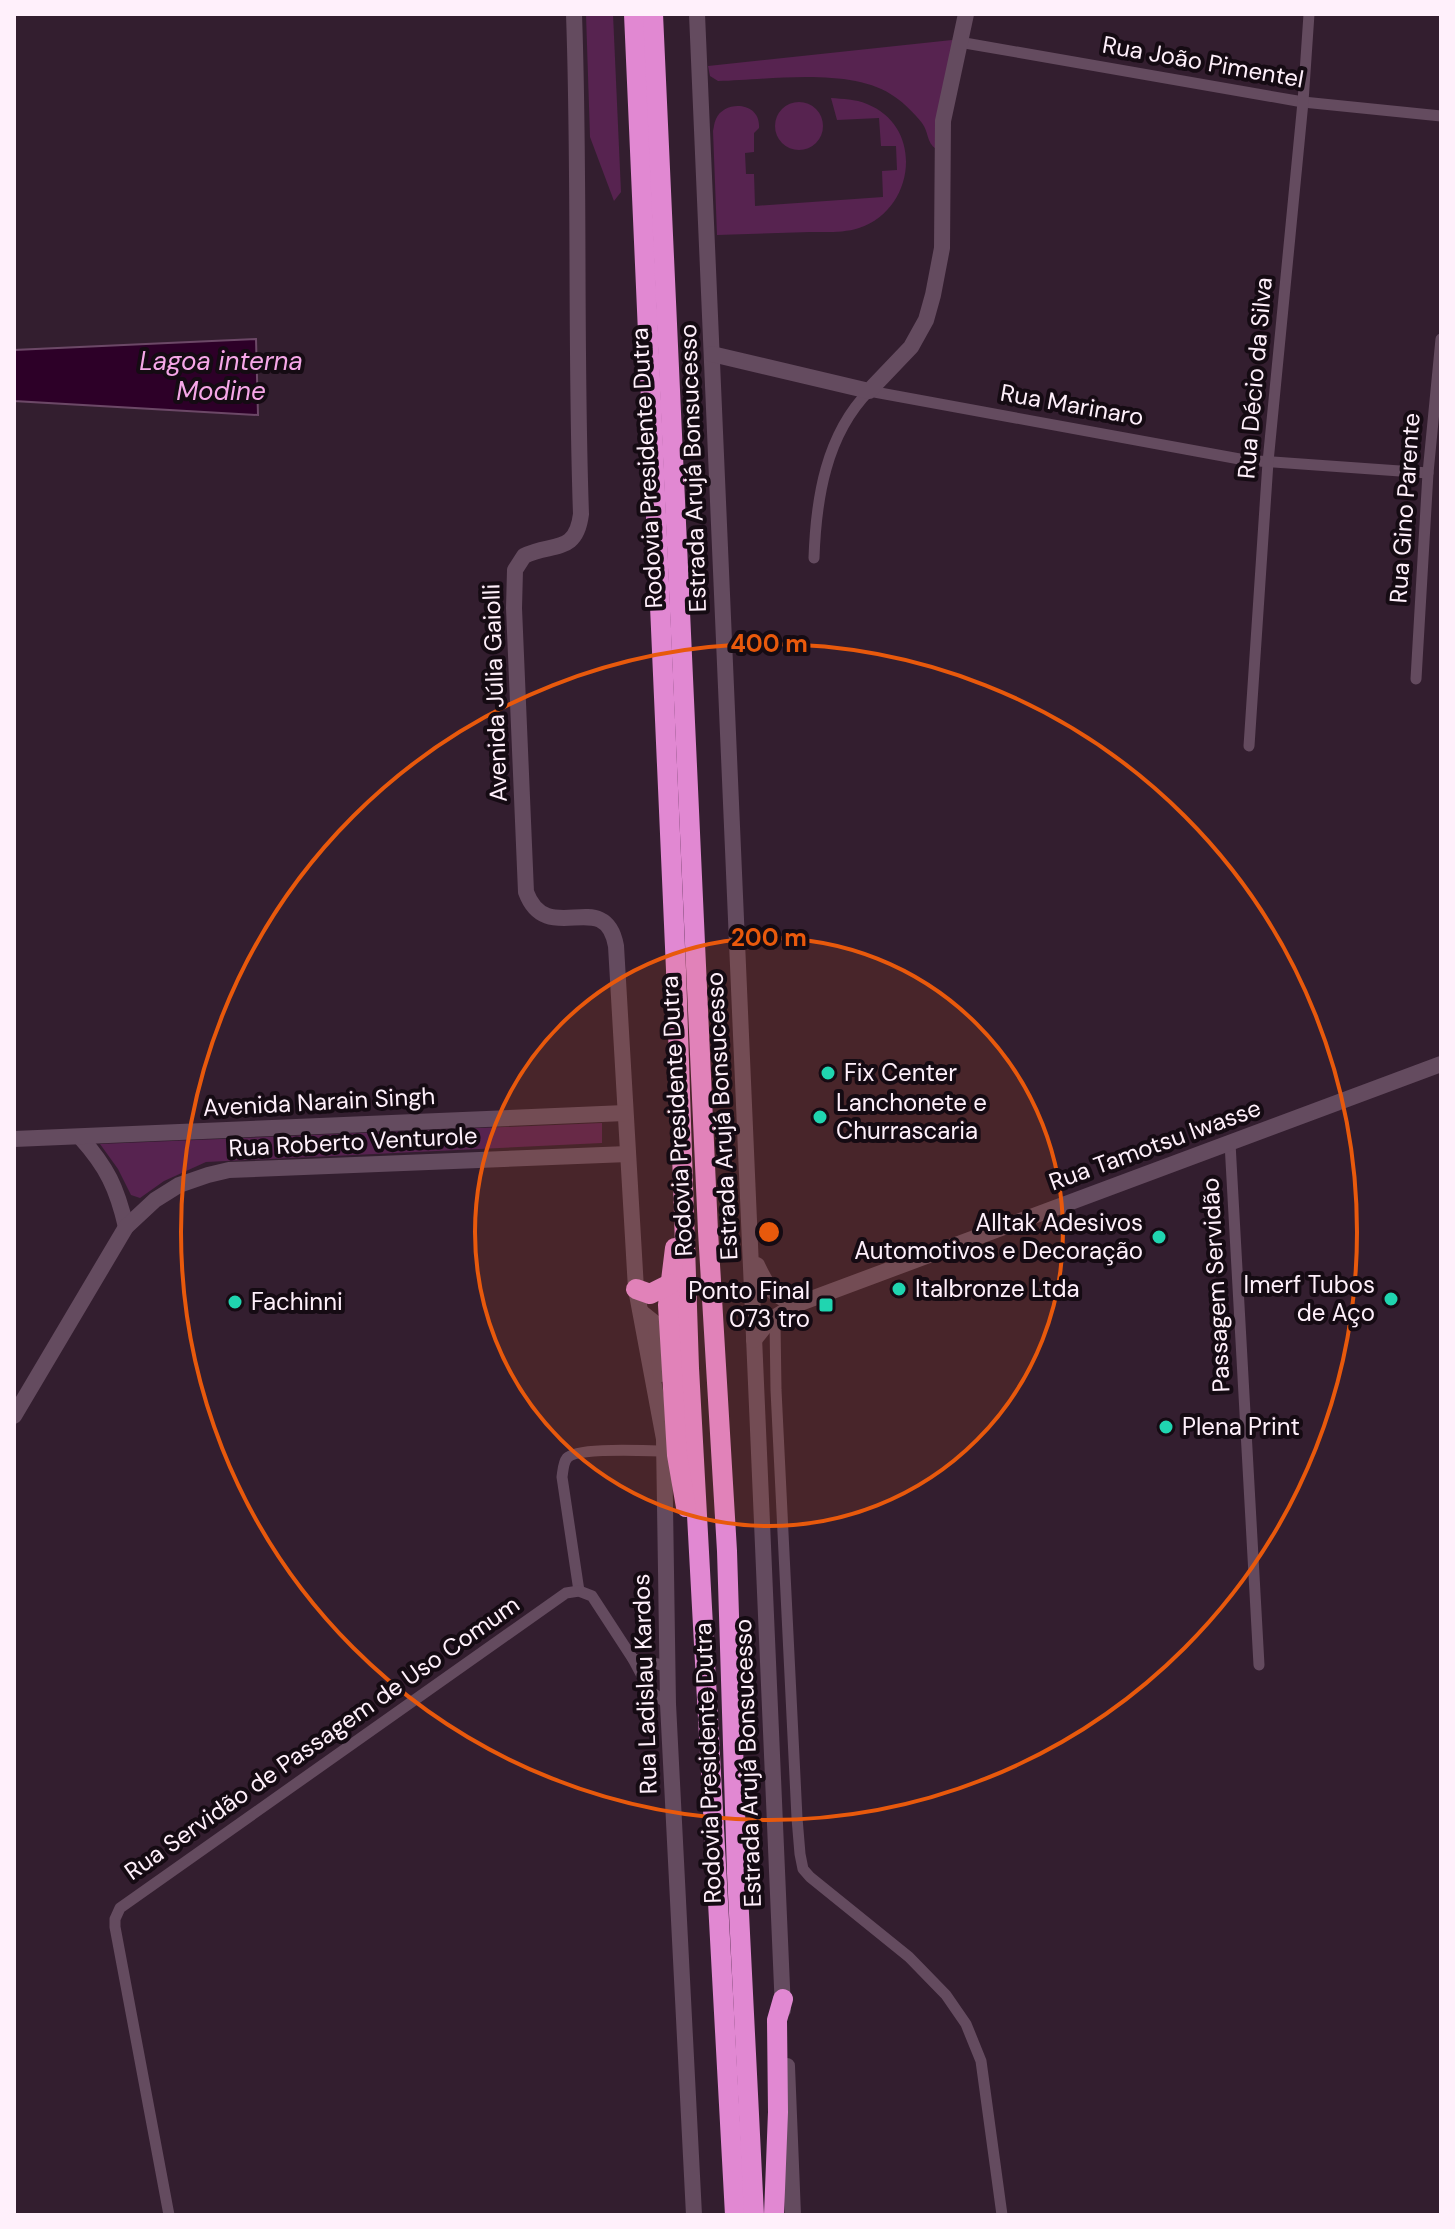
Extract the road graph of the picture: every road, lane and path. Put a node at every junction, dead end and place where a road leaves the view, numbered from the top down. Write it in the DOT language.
graph roads {
  1 [pos="574,14"];
  2 [pos="634,14"];
  3 [pos="653,14"];
  4 [pos="697,14"];
  5 [pos="966,14"];
  6 [pos="1309,14"];
  7 [pos="959,42"];
  8 [pos="1303,102"];
  9 [pos="1441,116"];
  10 [pos="1441,339"];
  11 [pos="712,354"];
  12 [pos="869,391"];
  13 [pos="1268,462"];
  14 [pos="1428,473"];
  15 [pos="814,558"];
  16 [pos="1416,679"];
  17 [pos="1249,746"];
  18 [pos="1441,1064"];
  19 [pos="625,1113"];
  20 [pos="80,1137"];
  21 [pos="14,1139"];
  22 [pos="1230,1143"];
  23 [pos="628,1154"];
  24 [pos="682,1187"];
  25 [pos="126,1227"];
  26 [pos="753,1260"];
  27 [pos="670,1284"];
  28 [pos="636,1289"];
  29 [pos="795,1305"];
  30 [pos="778,1315"];
  31 [pos="754,1340"];
  32 [pos="14,1416"];
  33 [pos="664,1445"];
  34 [pos="681,1481"];
  35 [pos="699,1569"];
  36 [pos="579,1591"];
  37 [pos="633,1659"];
  38 [pos="1259,1665"];
  39 [pos="667,1666"];
  40 [pos="668,1704"];
  41 [pos="783,1999"];
  42 [pos="169,2215"];
  43 [pos="694,2215"];
  44 [pos="735,2215"];
  45 [pos="754,2215"];
  46 [pos="774,2215"];
  47 [pos="793,2215"];
  48 [pos="1002,2215"];
  1 -- 19 [label="street, Avenida Júlia Gaiolli"];
  2 -- 24 [label="highway, Rodovia Presidente Dutra"];
  3 -- 45 [label="highway, Rodovia Presidente Dutra"];
  4 -- 11 [label="street, Estrada Arujá Bonsucesso"];
  5 -- 7 [label="street"];
  6 -- 8 [label="street, Rua Décio da Silva"];
  7 -- 8 [label="street, Rua João Pimentel"];
  7 -- 12 [label="street"];
  8 -- 9 [label="street, Rua João Pimentel"];
  8 -- 13 [label="street, Rua Décio da Silva"];
  10 -- 14 [label="street, Rua Gino Parente"];
  11 -- 12 [label="street, Rua Marinaro"];
  11 -- 26 [label="street, Estrada Arujá Bonsucesso"];
  12 -- 13 [label="street, Rua Marinaro"];
  12 -- 15 [label="street"];
  13 -- 14 [label="street, Rua Marinaro"];
  13 -- 17 [label="street, Rua Décio da Silva"];
  14 -- 16 [label="street, Rua Gino Parente"];
  18 -- 22 [label="street, Rua Tamotsu Iwasse"];
  19 -- 20 [label="street, Avenida Narain Singh"];
  19 -- 23 [label="street, Avenida Júlia Gaiolli"];
  20 -- 21 [label="street, Avenida Narain Singh"];
  20 -- 25 [label="street"];
  22 -- 29 [label="street, Rua Tamotsu Iwasse"];
  22 -- 38 [label="street, Passagem Servidão"];
  23 -- 25 [label="street, Rua Roberto Venturole"];
  23 -- 28 [label="street"];
  24 -- 27 [label="highway"];
  24 -- 35 [label="highway, Rodovia Presidente Dutra"];
  25 -- 32 [label="street, Rua Roberto Venturole"];
  26 -- 29 [label="street"];
  26 -- 31 [label="street, Estrada Arujá Bonsucesso"];
  27 -- 28 [label="highway"];
  27 -- 34 [label="highway"];
  28 -- 33 [label="street, Rua Ladislau Kardos"];
  29 -- 30 [label="street, Rua Tamotsu Iwasse"];
  30 -- 31 [label="street, Rua Tamotsu Iwasse"];
  30 -- 48 [label="street"];
  31 -- 41 [label="street, Estrada Arujá Bonsucesso"];
  33 -- 34 [label="highway"];
  33 -- 36 [label="street"];
  33 -- 39 [label="street, Rua Ladislau Kardos"];
  34 -- 35 [label="highway"];
  35 -- 44 [label="highway, Rodovia Presidente Dutra"];
  36 -- 37 [label="street"];
  36 -- 42 [label="street, Rua Servidão de Passagem de Uso Comum"];
  37 -- 39 [label="street"];
  37 -- 40 [label="street"];
  39 -- 40 [label="street, Rua Ladislau Kardos"];
  40 -- 43 [label="street, Rua Ladislau Kardos"];
  41 -- 46 [label="highway"];
  41 -- 47 [label="street, Estrada Arujá Bonsucesso"];
}
